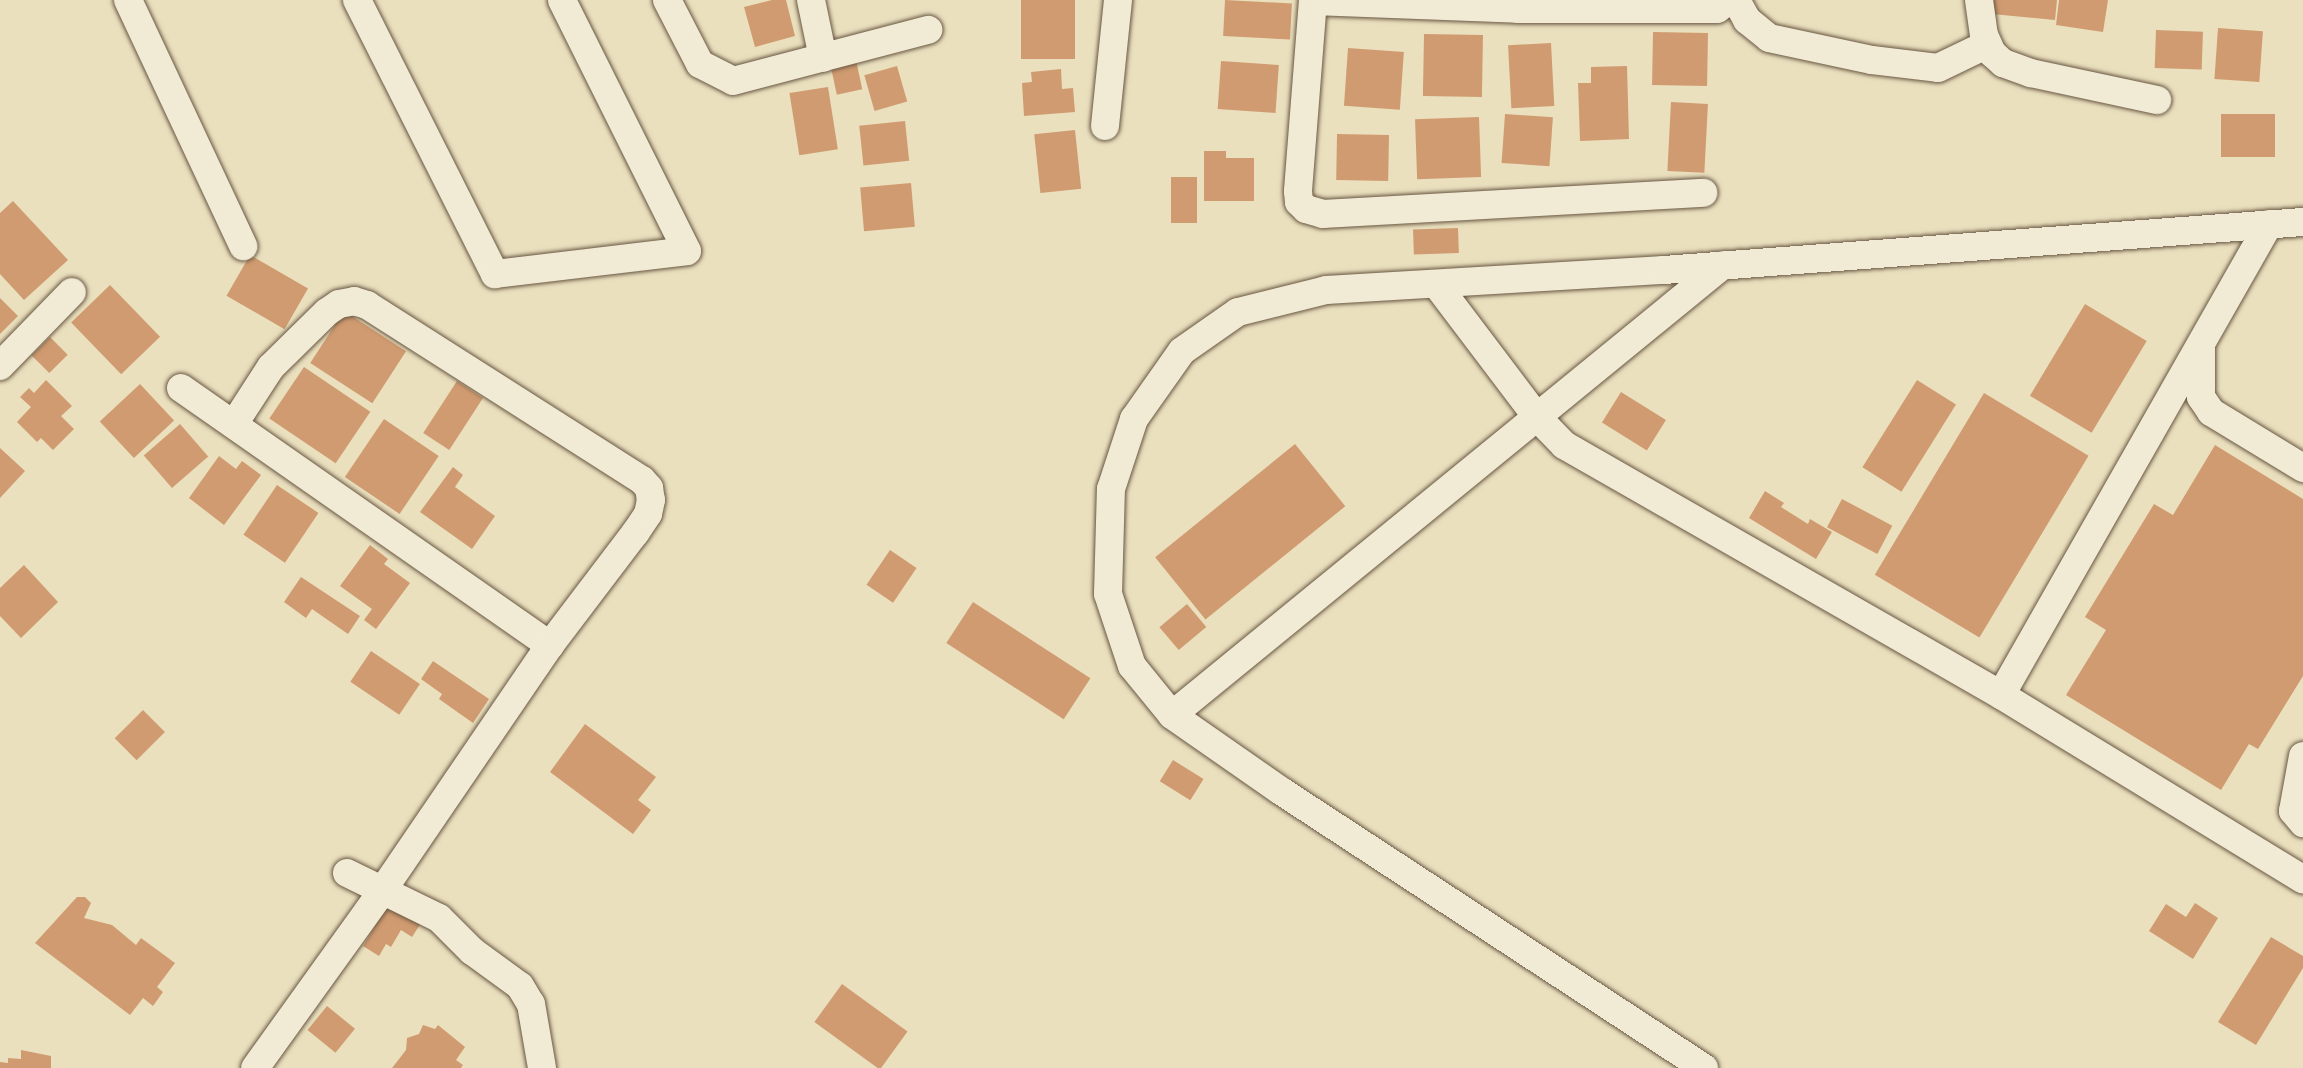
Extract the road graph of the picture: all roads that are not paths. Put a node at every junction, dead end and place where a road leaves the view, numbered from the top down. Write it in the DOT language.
graph roads {
  1 [pos="128,0"];
  2 [pos="357,0"];
  3 [pos="562,0"];
  4 [pos="667,0"];
  5 [pos="811,0"];
  6 [pos="1118,0"];
  7 [pos="1313,0"];
  8 [pos="1729,0"];
  9 [pos="1736,0"];
  10 [pos="1978,0"];
  11 [pos="928,30"];
  12 [pos="1988,44"];
  13 [pos="823,58"];
  14 [pos="2157,100"];
  15 [pos="1105,126"];
  16 [pos="1703,193"];
  17 [pos="2303,222"];
  18 [pos="2269,224"];
  19 [pos="243,246"];
  20 [pos="1723,265"];
  21 [pos="1437,285"];
  22 [pos="72,292"];
  23 [pos="2201,343"];
  24 [pos="0,366"];
  25 [pos="181,388"];
  26 [pos="1537,417"];
  27 [pos="234,424"];
  28 [pos="2303,468"];
  29 [pos="550,645"];
  30 [pos="2001,695"];
  31 [pos="1172,715"];
  32 [pos="2303,756"];
  33 [pos="2300,810"];
  34 [pos="347,873"];
  35 [pos="2303,879"];
  36 [pos="383,890"];
  37 [pos="255,1068"];
  38 [pos="542,1068"];
  39 [pos="1704,1068"];
  1 -- 19 [label="street"];
  2 -- 3 [label="street"];
  4 -- 13 [label="street"];
  5 -- 13 [label="street"];
  6 -- 15 [label="street"];
  7 -- 8 [label="street"];
  7 -- 16 [label="street"];
  9 -- 12 [label="street"];
  10 -- 12 [label="street"];
  11 -- 13 [label="street"];
  12 -- 14 [label="street"];
  17 -- 18 [label="street"];
  18 -- 20 [label="street"];
  18 -- 23 [label="street"];
  20 -- 21 [label="street"];
  20 -- 26 [label="street"];
  21 -- 26 [label="street"];
  21 -- 31 [label="street"];
  22 -- 24 [label="street"];
  23 -- 28 [label="street"];
  23 -- 30 [label="street"];
  25 -- 27 [label="street"];
  26 -- 30 [label="street"];
  26 -- 31 [label="street"];
  27 -- 29 [label="street"];
  27 -- 29 [label="street"];
  29 -- 36 [label="street"];
  30 -- 35 [label="street"];
  31 -- 39 [label="street"];
  32 -- 33 [label="street"];
  34 -- 36 [label="street"];
  36 -- 37 [label="street"];
  36 -- 38 [label="street"];
}
